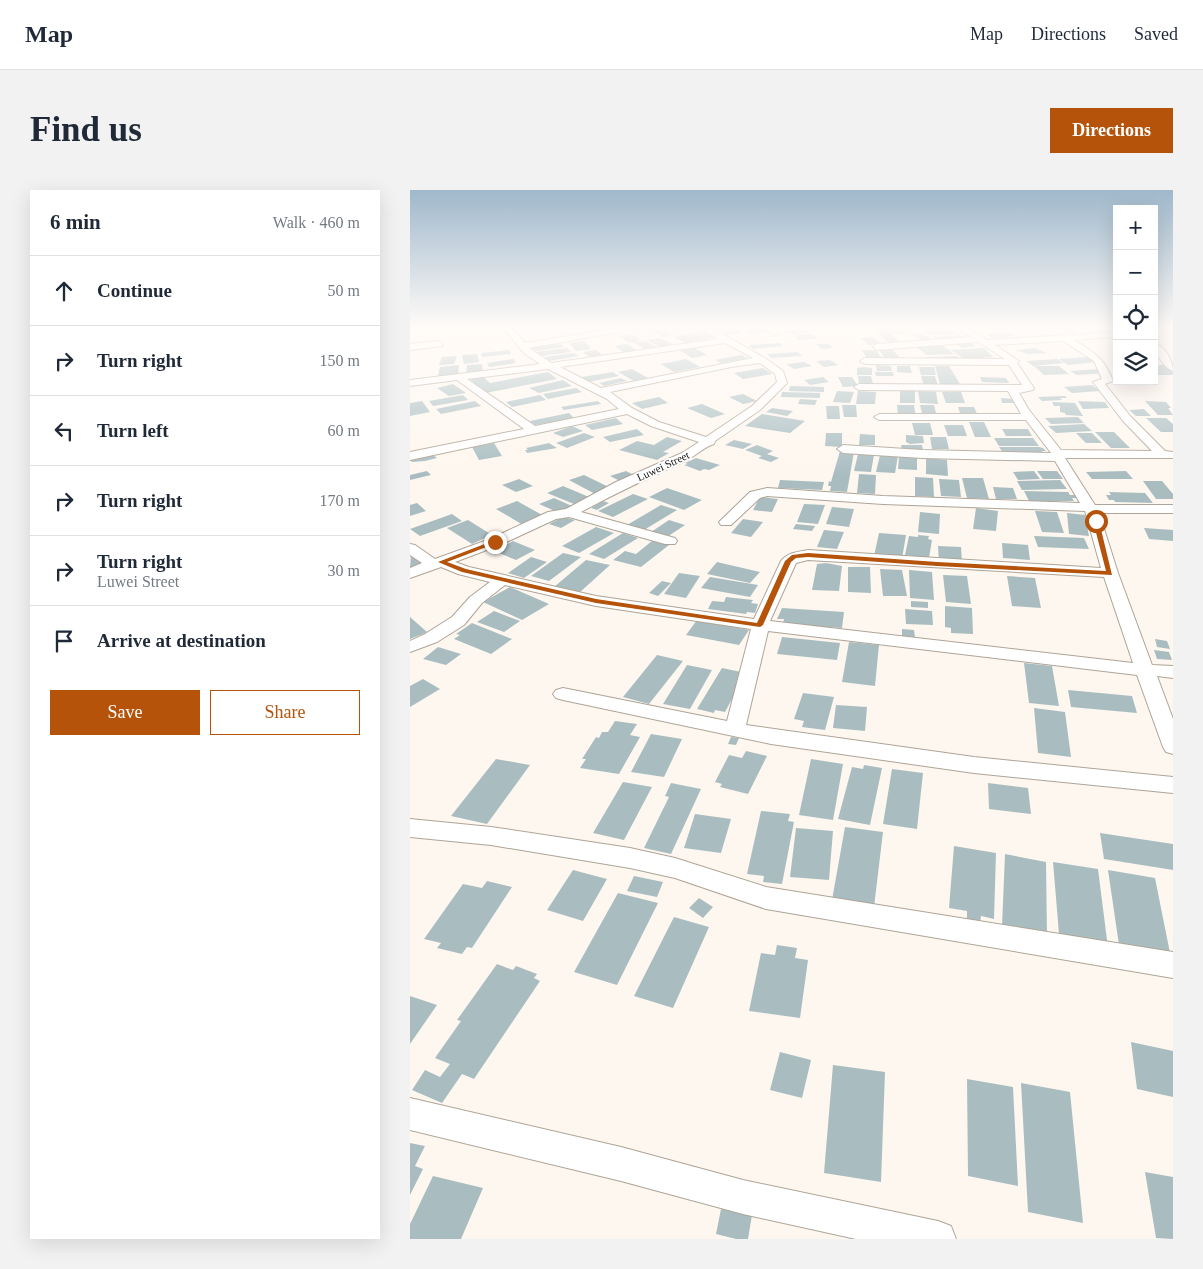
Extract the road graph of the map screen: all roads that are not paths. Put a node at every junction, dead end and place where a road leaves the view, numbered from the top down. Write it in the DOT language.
graph roads {
  1 [pos="450,377"];
  2 [pos="458,377"];
  3 [pos="570,377"];
  4 [pos="669,377"];
  5 [pos="781,377"];
  6 [pos="1022,377"];
  7 [pos="1106,377"];
  8 [pos="410,382"];
  9 [pos="859,387"];
  10 [pos="1029,388"];
  11 [pos="598,392"];
  12 [pos="628,410"];
  13 [pos="879,417"];
  14 [pos="1028,417"];
  15 [pos="533,430"];
  16 [pos="710,442"];
  17 [pos="843,449"];
  18 [pos="1168,455"];
  19 [pos="410,456"];
  20 [pos="1056,456"];
  21 [pos="1090,508"];
  22 [pos="1173,509"];
  23 [pos="569,513"];
  24 [pos="726,522"];
  25 [pos="670,541"];
  26 [pos="410,548"];
  27 [pos="437,563"];
  28 [pos="410,573"];
  29 [pos="1110,573"];
  30 [pos="503,579"];
  31 [pos="760,625"];
  32 [pos="410,648"];
  33 [pos="1146,669"];
  34 [pos="1173,672"];
  35 [pos="563,694"];
  36 [pos="735,729"];
  37 [pos="1173,747"];
  38 [pos="1173,785"];
  39 [pos="410,828"];
  40 [pos="1173,965"];
  41 [pos="410,1114"];
  42 [pos="938,1239"];
  1 -- 8 [label="street"];
  2 -- 15 [label="street"];
  3 -- 11 [label="street"];
  4 -- 11 [label="street"];
  5 -- 16 [label="street, Luwei Street"];
  6 -- 10 [label="street"];
  7 -- 18 [label="street"];
  9 -- 10 [label="street"];
  10 -- 14 [label="street"];
  11 -- 12 [label="street"];
  12 -- 15 [label="street"];
  12 -- 16 [label="street"];
  13 -- 14 [label="street"];
  14 -- 20 [label="street"];
  15 -- 19 [label="street"];
  16 -- 23 [label="street, Luwei Street"];
  17 -- 20 [label="street"];
  18 -- 20 [label="street"];
  20 -- 21 [label="street"];
  21 -- 22 [label="street"];
  21 -- 24 [label="street"];
  21 -- 29 [label="street"];
  23 -- 25 [label="street"];
  23 -- 27 [label="street, Luwei Street"];
  26 -- 27 [label="street"];
  27 -- 28 [label="street, Luwei Street"];
  27 -- 30 [label="street"];
  29 -- 31 [label="street"];
  29 -- 33 [label="street"];
  30 -- 31 [label="street"];
  30 -- 32 [label="street"];
  31 -- 33 [label="street"];
  31 -- 36 [label="street"];
  33 -- 34 [label="street"];
  33 -- 37 [label="street"];
  35 -- 36 [label="street"];
  36 -- 38 [label="street"];
  39 -- 40 [label="street"];
  41 -- 42 [label="street"];
}
